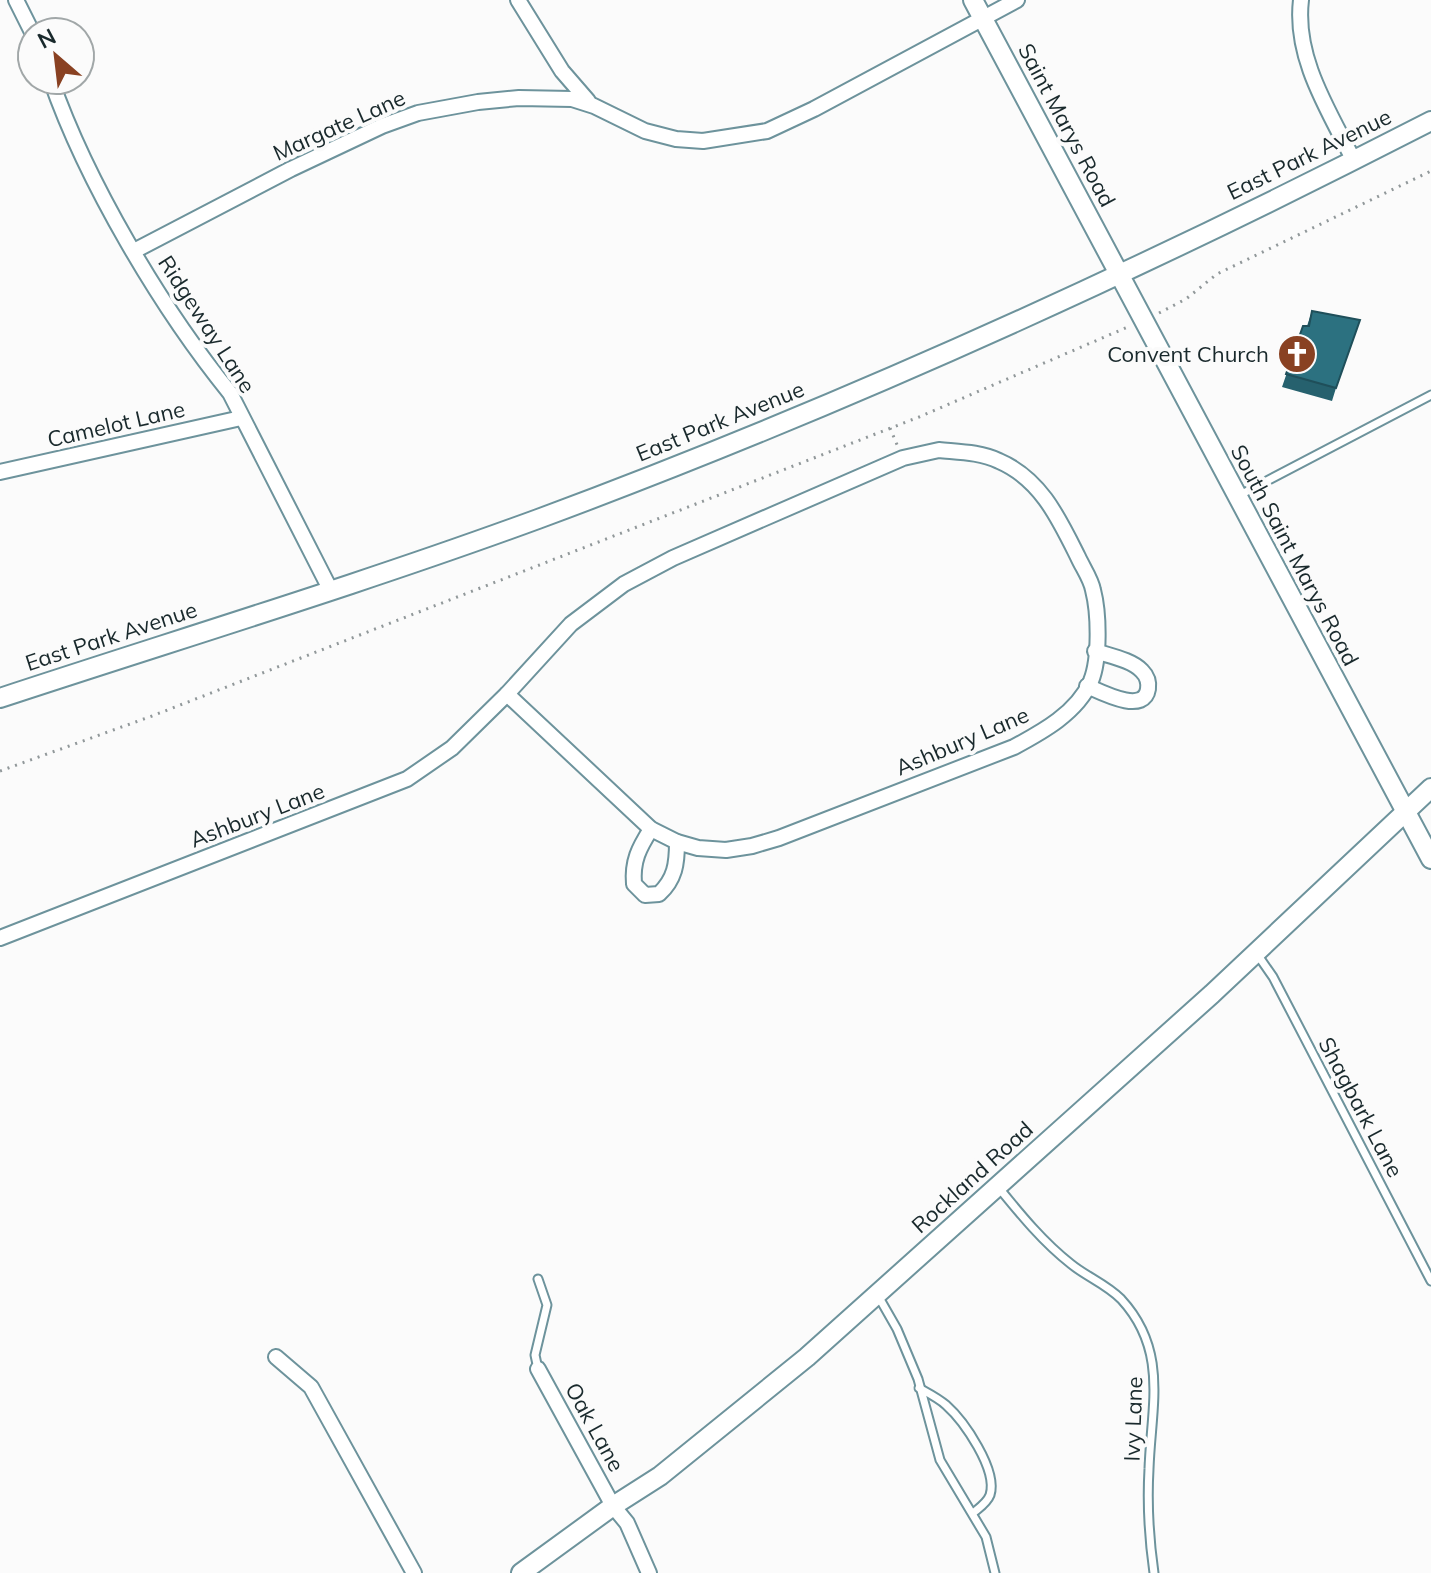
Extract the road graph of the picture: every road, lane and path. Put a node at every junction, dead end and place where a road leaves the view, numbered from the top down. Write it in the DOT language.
graph roads {
  1 [pos="518,0"];
  2 [pos="973,0"];
  3 [pos="1017,0"];
  4 [pos="1301,0"];
  5 [pos="983,18"];
  6 [pos="58,96"];
  7 [pos="594,106"];
  8 [pos="1431,121"];
  9 [pos="1354,161"];
  10 [pos="1431,171"];
  11 [pos="134,251"];
  12 [pos="1120,272"];
  13 [pos="1174,306"];
  14 [pos="1118,332"];
  15 [pos="1431,395"];
  16 [pos="241,418"];
  17 [pos="890,428"];
  18 [pos="903,458"];
  19 [pos="0,472"];
  20 [pos="1237,497"];
  21 [pos="330,589"];
  22 [pos="1095,651"];
  23 [pos="1087,686"];
  24 [pos="507,694"];
  25 [pos="0,698"];
  26 [pos="0,771"];
  27 [pos="1431,788"];
  28 [pos="1405,813"];
  29 [pos="651,829"];
  30 [pos="677,842"];
  31 [pos="1431,859"];
  32 [pos="0,938"];
  33 [pos="1255,953"];
  34 [pos="997,1186"];
  35 [pos="538,1279"];
  36 [pos="1431,1281"];
  37 [pos="877,1294"];
  38 [pos="276,1357"];
  39 [pos="538,1369"];
  40 [pos="919,1388"];
  41 [pos="613,1506"];
  42 [pos="973,1513"];
  43 [pos="414,1573"];
  44 [pos="521,1573"];
  45 [pos="649,1573"];
  46 [pos="995,1573"];
  47 [pos="1154,1573"];
  1 -- 7 [label="street"];
  2 -- 5 [label="main road, Saint Marys Road"];
  3 -- 5 [label="street, Margate Lane"];
  4 -- 9 [label="street"];
  5 -- 7 [label="street, Margate Lane"];
  5 -- 12 [label="main road, Saint Marys Road"];
  6 -- 11 [label="street, Ridgeway Lane"];
  7 -- 11 [label="street, Margate Lane"];
  8 -- 9 [label="main road, East Park Avenue"];
  9 -- 12 [label="main road, East Park Avenue"];
  10 -- 13 [label="path"];
  11 -- 16 [label="street, Ridgeway Lane"];
  12 -- 20 [label="main road, South Saint Marys Road"];
  12 -- 21 [label="main road, East Park Avenue"];
  14 -- 17 [label="path"];
  15 -- 20 [label="lane"];
  16 -- 19 [label="street, Camelot Lane"];
  16 -- 21 [label="street, Ridgeway Lane"];
  17 -- 18 [label="path"];
  17 -- 26 [label="path"];
  18 -- 22 [label="street, Ashbury Lane"];
  18 -- 24 [label="street, Ashbury Lane"];
  20 -- 28 [label="main road, South Saint Marys Road"];
  21 -- 25 [label="main road, East Park Avenue"];
  22 -- 23 [label="street, Ashbury Lane"];
  22 -- 23 [label="street"];
  23 -- 30 [label="street, Ashbury Lane"];
  24 -- 29 [label="street, Ashbury Lane"];
  24 -- 32 [label="street, Ashbury Lane"];
  27 -- 28 [label="main road, Rockland Road"];
  28 -- 31 [label="main road, South Saint Marys Road"];
  28 -- 33 [label="main road, Rockland Road"];
  29 -- 30 [label="street, Ashbury Lane"];
  29 -- 30 [label="street"];
  33 -- 34 [label="main road, Rockland Road"];
  33 -- 36 [label="lane, Shagbark Lane"];
  34 -- 37 [label="main road, Rockland Road"];
  34 -- 47 [label="lane, Ivy Lane"];
  35 -- 39 [label="lane"];
  37 -- 40 [label="lane"];
  37 -- 41 [label="main road, Rockland Road"];
  38 -- 43 [label="street"];
  39 -- 41 [label="street, Oak Lane"];
  40 -- 42 [label="lane"];
  40 -- 42 [label="lane"];
  41 -- 44 [label="main road, Rockland Road"];
  41 -- 45 [label="street, Oak Lane"];
  42 -- 46 [label="lane"];
}
